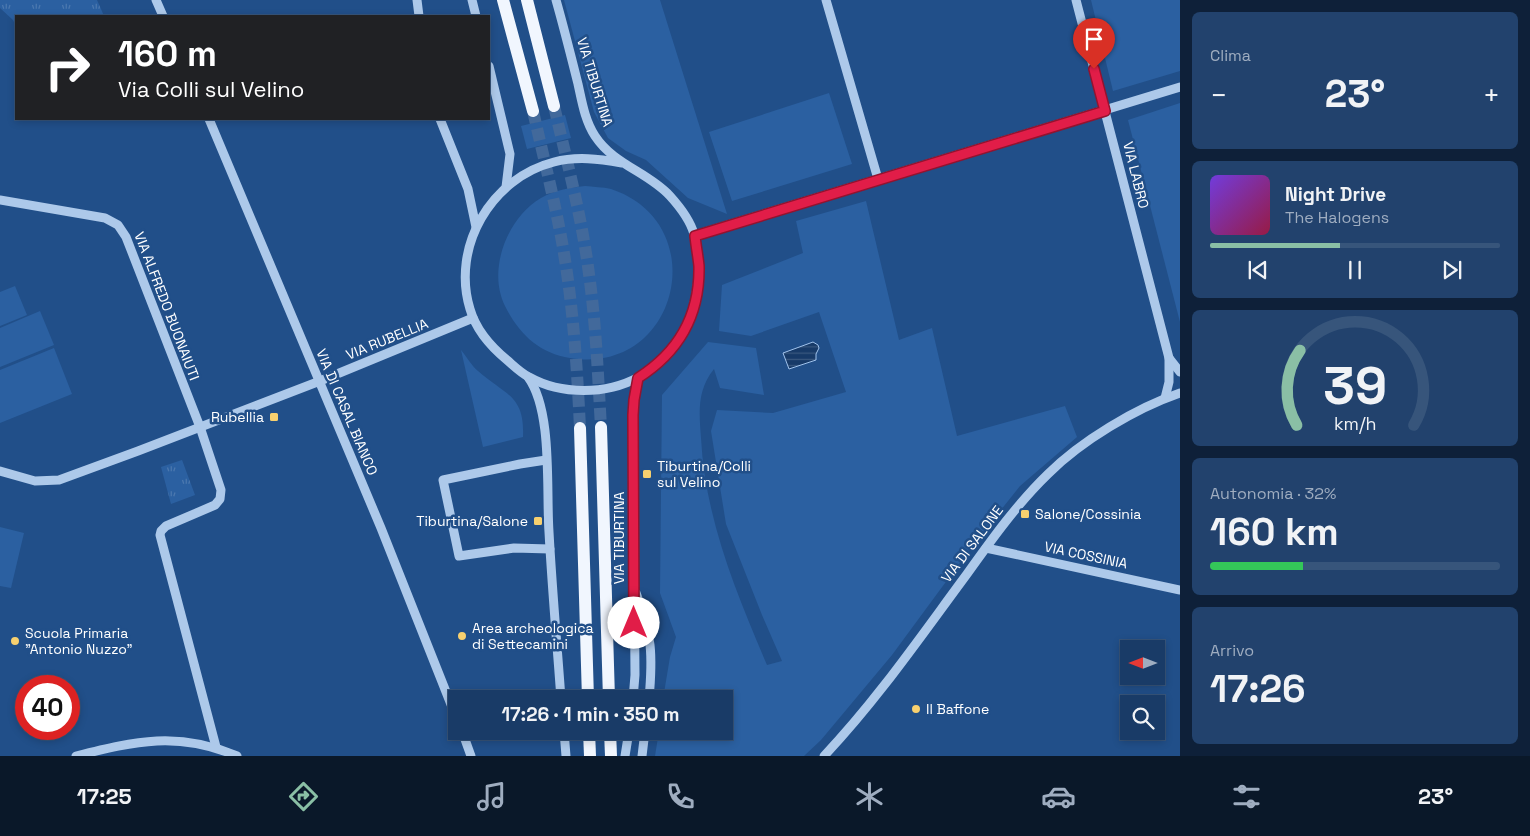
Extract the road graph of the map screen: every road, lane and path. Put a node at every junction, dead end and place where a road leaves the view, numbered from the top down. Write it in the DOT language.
graph roads {
  1 [pos="156,0"];
  2 [pos="417,0"];
  3 [pos="472,0"];
  4 [pos="504,0"];
  5 [pos="527,0"];
  6 [pos="556,0"];
  7 [pos="826,0"];
  8 [pos="1076,0"];
  9 [pos="163,15"];
  10 [pos="419,15"];
  11 [pos="476,15"];
  12 [pos="490,70"];
  13 [pos="1180,88"];
  14 [pos="554,106"];
  15 [pos="1105,111"];
  16 [pos="532,112"];
  17 [pos="208,120"];
  18 [pos="440,120"];
  19 [pos="622,163"];
  20 [pos="878,179"];
  21 [pos="506,187"];
  22 [pos="0,200"];
  23 [pos="476,228"];
  24 [pos="695,236"];
  25 [pos="473,318"];
  26 [pos="1169,358"];
  27 [pos="1180,372"];
  28 [pos="528,376"];
  29 [pos="638,378"];
  30 [pos="320,381"];
  31 [pos="1180,393"];
  32 [pos="1165,398"];
  33 [pos="601,427"];
  34 [pos="200,428"];
  35 [pos="580,428"];
  36 [pos="546,460"];
  37 [pos="0,471"];
  38 [pos="986,548"];
  39 [pos="550,549"];
  40 [pos="634,588"];
  41 [pos="1180,590"];
  42 [pos="561,690"];
  43 [pos="588,690"];
  44 [pos="609,690"];
  45 [pos="633,690"];
  46 [pos="649,690"];
  47 [pos="448,697"];
  48 [pos="465,740"];
  49 [pos="565,740"];
  50 [pos="589,740"];
  51 [pos="610,740"];
  52 [pos="628,740"];
  53 [pos="644,740"];
  54 [pos="216,747"];
  55 [pos="76,756"];
  56 [pos="237,756"];
  57 [pos="471,756"];
  58 [pos="566,756"];
  59 [pos="590,756"];
  60 [pos="611,756"];
  61 [pos="625,756"];
  62 [pos="642,756"];
  63 [pos="824,756"];
  1 -- 9 [label="street"];
  2 -- 10 [label="street"];
  3 -- 11 [label="street"];
  4 -- 16 [label="main road"];
  5 -- 14 [label="main road"];
  6 -- 19 [label="street, VIA TIBURTINA"];
  7 -- 20 [label="street"];
  8 -- 15 [label="street, VIA LABRO"];
  12 -- 21 [label="street"];
  13 -- 15 [label="street"];
  15 -- 20 [label="street"];
  15 -- 26 [label="street, VIA LABRO"];
  17 -- 30 [label="street, VIA DI CASAL BIANCO"];
  18 -- 23 [label="street, VIA TIBURTINA"];
  19 -- 21 [label="street, VIA TIBURTINA"];
  19 -- 24 [label="street, VIA TIBURTINA"];
  20 -- 24 [label="street"];
  21 -- 23 [label="street, VIA TIBURTINA"];
  22 -- 34 [label="street, VIA ALFREDO BUONAIUTI"];
  23 -- 25 [label="street, VIA TIBURTINA"];
  24 -- 29 [label="street, VIA TIBURTINA"];
  25 -- 28 [label="street, VIA TIBURTINA"];
  25 -- 30 [label="street, VIA RUBELLIA"];
  26 -- 27 [label="street, VIA LABRO"];
  26 -- 32 [label="street, VIA LABRO"];
  28 -- 29 [label="street, VIA TIBURTINA"];
  28 -- 36 [label="street, VIA TIBURTINA"];
  29 -- 40 [label="street, VIA TIBURTINA"];
  30 -- 34 [label="street, VIA RUBELLIA"];
  30 -- 47 [label="street, VIA DI CASAL BIANCO"];
  31 -- 32 [label="street, VIA DI SALONE"];
  32 -- 38 [label="street, VIA DI SALONE"];
  33 -- 44 [label="main road, VIA TIBURTINA"];
  34 -- 37 [label="street, VIA RUBELLIA"];
  34 -- 54 [label="street, VIA ALFREDO BUONAIUTI"];
  35 -- 43 [label="main road"];
  36 -- 39 [label="street, VIA TIBURTINA"];
  36 -- 39 [label="street"];
  38 -- 41 [label="street, VIA COSSINIA"];
  38 -- 63 [label="street, VIA DI SALONE"];
  39 -- 42 [label="street, VIA TIBURTINA"];
  40 -- 45 [label="street, VIA TIBURTINA"];
  40 -- 46 [label="street"];
  48 -- 57 [label="street"];
  49 -- 58 [label="street"];
  50 -- 59 [label="main road"];
  51 -- 60 [label="main road"];
  52 -- 61 [label="street"];
  53 -- 62 [label="street"];
  54 -- 55 [label="street"];
  54 -- 56 [label="street"];
}
